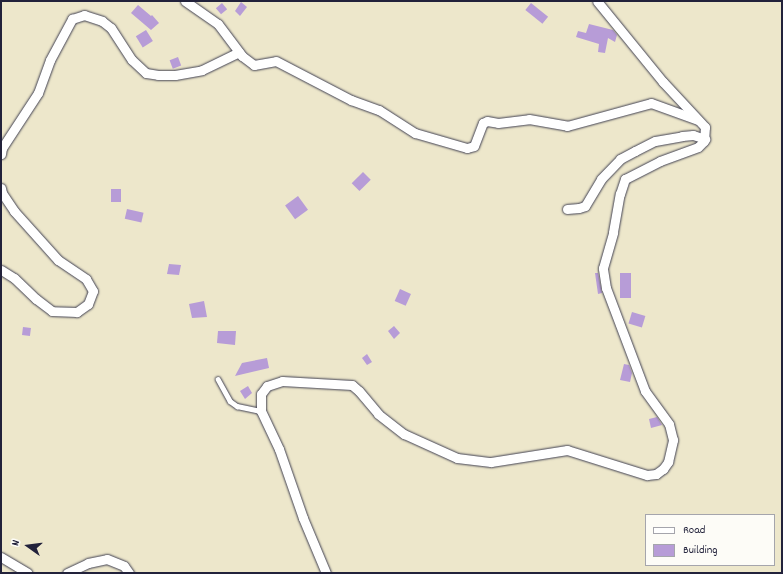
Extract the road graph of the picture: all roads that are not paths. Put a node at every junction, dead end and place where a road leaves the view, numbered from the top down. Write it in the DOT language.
graph roads {
  1 [pos="185,1"];
  2 [pos="597,1"];
  3 [pos="239,52"];
  4 [pos="702,122"];
  5 [pos="705,139"];
  6 [pos="1,154"];
  7 [pos="1,188"];
  8 [pos="567,209"];
  9 [pos="1,270"];
  10 [pos="218,379"];
  11 [pos="260,411"];
  12 [pos="1,557"];
  13 [pos="28,573"];
  14 [pos="67,573"];
  15 [pos="129,573"];
  16 [pos="326,573"];
  1 -- 3 [label="street"];
  2 -- 4 [label="street"];
  3 -- 4 [label="street"];
  3 -- 6 [label="street"];
  4 -- 5 [label="street"];
  5 -- 8 [label="street"];
  5 -- 11 [label="street"];
  7 -- 9 [label="street"];
  10 -- 11 [label="lane"];
  11 -- 16 [label="street"];
  12 -- 13 [label="street"];
  14 -- 15 [label="street"];
}
